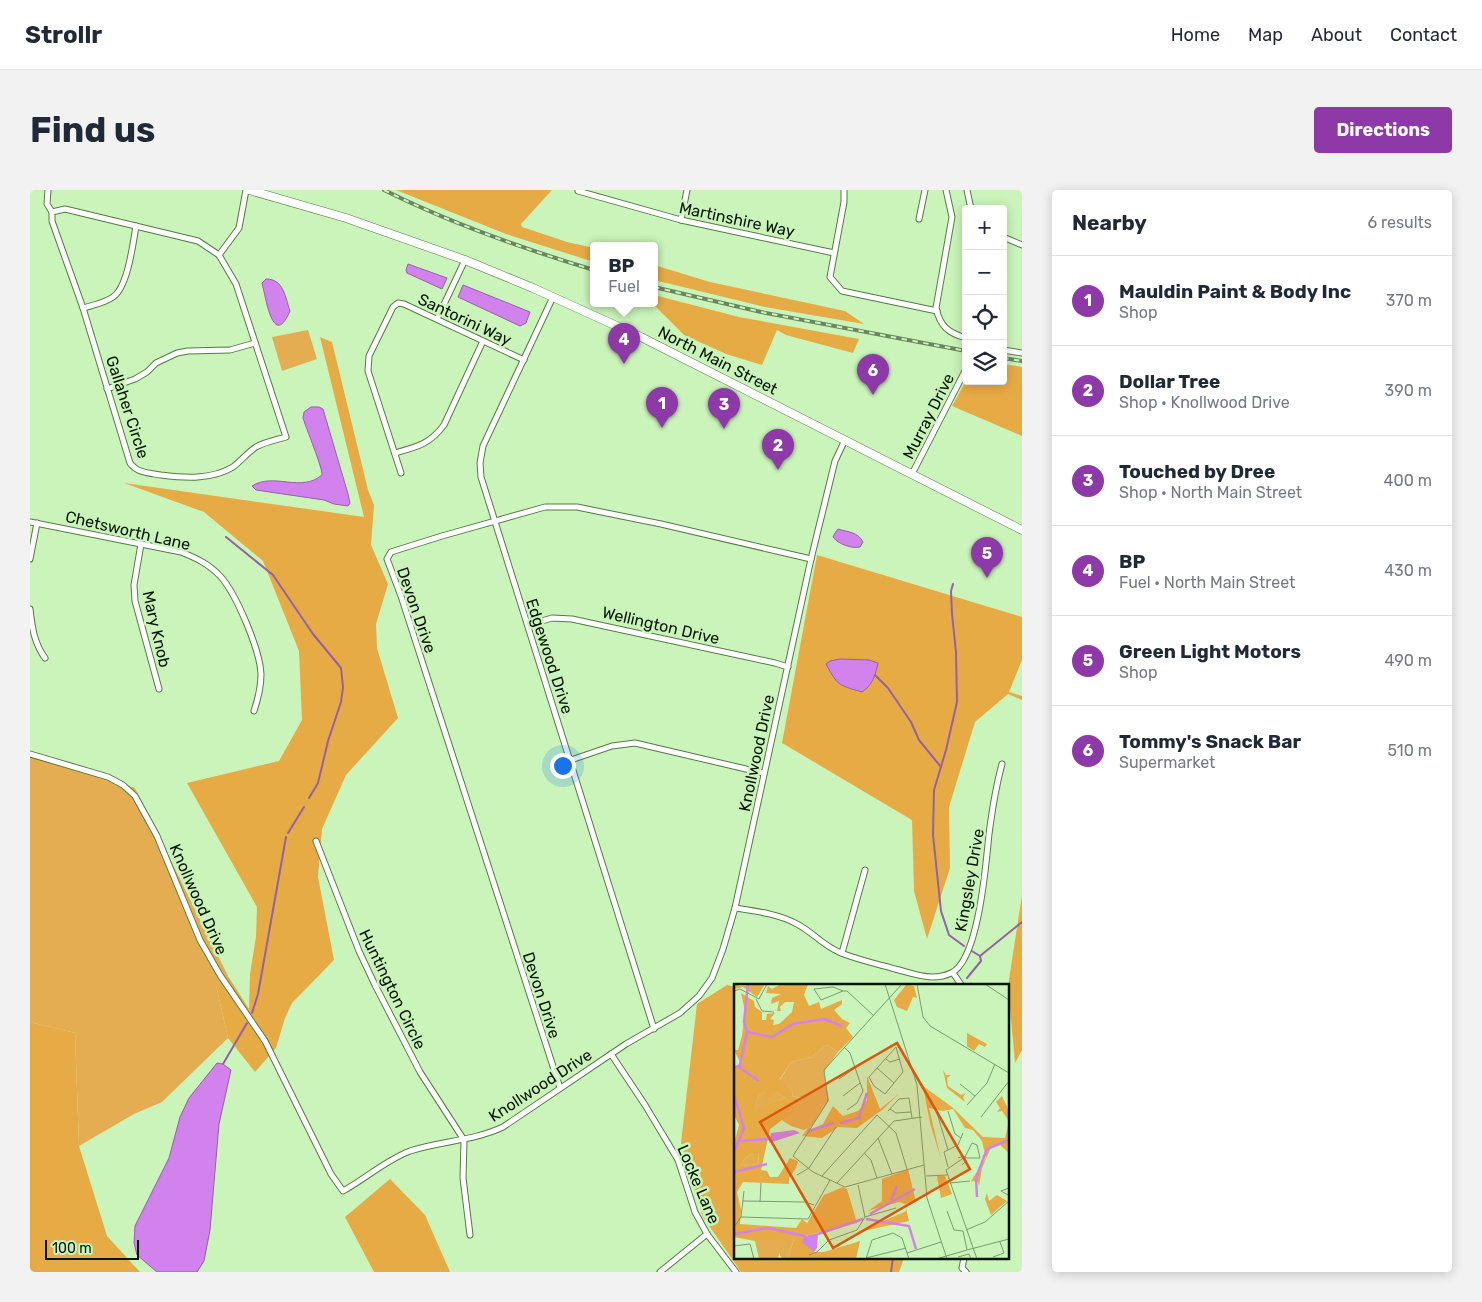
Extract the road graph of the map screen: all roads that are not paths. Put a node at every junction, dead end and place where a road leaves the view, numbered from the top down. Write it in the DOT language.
graph roads {
  1 [pos="48,190"];
  2 [pos="247,190"];
  3 [pos="687,190"];
  4 [pos="844,190"];
  5 [pos="925,190"];
  6 [pos="946,190"];
  7 [pos="967,190"];
  8 [pos="578,191"];
  9 [pos="970,205"];
  10 [pos="52,212"];
  11 [pos="919,219"];
  12 [pos="681,220"];
  13 [pos="136,226"];
  14 [pos="1007,239"];
  15 [pos="1022,245"];
  16 [pos="834,253"];
  17 [pos="219,255"];
  18 [pos="465,260"];
  19 [pos="553,297"];
  20 [pos="83,308"];
  21 [pos="937,311"];
  22 [pos="438,319"];
  23 [pos="962,337"];
  24 [pos="483,341"];
  25 [pos="255,343"];
  26 [pos="1007,351"];
  27 [pos="1022,353"];
  28 [pos="524,360"];
  29 [pos="962,377"];
  30 [pos="107,390"];
  31 [pos="844,440"];
  32 [pos="395,453"];
  33 [pos="401,473"];
  34 [pos="912,474"];
  35 [pos="494,521"];
  36 [pos="30,522"];
  37 [pos="37,523"];
  38 [pos="1022,530"];
  39 [pos="141,544"];
  40 [pos="30,559"];
  41 [pos="811,559"];
  42 [pos="30,608"];
  43 [pos="528,625"];
  44 [pos="45,658"];
  45 [pos="788,667"];
  46 [pos="159,689"];
  47 [pos="254,712"];
  48 [pos="30,754"];
  49 [pos="571,760"];
  50 [pos="1002,764"];
  51 [pos="763,773"];
  52 [pos="316,841"];
  53 [pos="865,870"];
  54 [pos="735,908"];
  55 [pos="842,953"];
  56 [pos="953,973"];
  57 [pos="961,984"];
  58 [pos="654,1028"];
  59 [pos="611,1054"];
  60 [pos="560,1088"];
  61 [pos="464,1140"];
  62 [pos="706,1234"];
  63 [pos="470,1235"];
  64 [pos="964,1260"];
  65 [pos="660,1272"];
  66 [pos="736,1272"];
  67 [pos="966,1272"];
  1 -- 10 [label="street"];
  2 -- 17 [label="street"];
  2 -- 18 [label="main road, North Main Street"];
  3 -- 12 [label="street"];
  4 -- 16 [label="street"];
  5 -- 11 [label="street"];
  6 -- 21 [label="street"];
  7 -- 9 [label="street"];
  8 -- 12 [label="street, Martinshire Way"];
  10 -- 13 [label="street, Gallaher Circle"];
  10 -- 20 [label="street, Gallaher Circle"];
  12 -- 16 [label="street, Martinshire Way"];
  13 -- 17 [label="street, Gallaher Circle"];
  13 -- 20 [label="street"];
  14 -- 15 [label="street"];
  16 -- 21 [label="street"];
  17 -- 25 [label="street, Gallaher Circle"];
  18 -- 19 [label="main road, North Main Street"];
  18 -- 22 [label="street"];
  19 -- 28 [label="street, Edgewood Drive"];
  19 -- 31 [label="main road, North Main Street"];
  20 -- 30 [label="street, Gallaher Circle"];
  21 -- 23 [label="street"];
  22 -- 24 [label="street, Santorini Way"];
  22 -- 32 [label="street, Santorini Way"];
  24 -- 28 [label="street, Santorini Way"];
  24 -- 32 [label="street"];
  25 -- 30 [label="street"];
  25 -- 30 [label="street, Gallaher Circle"];
  26 -- 27 [label="street"];
  28 -- 35 [label="street, Edgewood Drive"];
  29 -- 34 [label="street, Murray Drive"];
  31 -- 34 [label="main road, North Main Street"];
  31 -- 41 [label="street, Knollwood Drive"];
  32 -- 33 [label="street, Santorini Way"];
  34 -- 38 [label="main road, North Main Street"];
  35 -- 41 [label="street, Devon Drive"];
  35 -- 43 [label="street, Edgewood Drive"];
  35 -- 60 [label="street, Devon Drive"];
  36 -- 37 [label="street, Chetsworth Lane"];
  37 -- 39 [label="street, Chetsworth Lane"];
  37 -- 40 [label="street"];
  39 -- 46 [label="street, Mary Knob"];
  39 -- 47 [label="street, Chetsworth Lane"];
  41 -- 45 [label="street, Knollwood Drive"];
  42 -- 44 [label="street"];
  43 -- 45 [label="street, Wellington Drive"];
  43 -- 49 [label="street, Edgewood Drive"];
  45 -- 51 [label="street, Knollwood Drive"];
  48 -- 61 [label="street, Knollwood Drive"];
  49 -- 51 [label="street"];
  49 -- 58 [label="street, Edgewood Drive"];
  50 -- 56 [label="street, Kingsley Drive"];
  51 -- 54 [label="street, Knollwood Drive"];
  52 -- 61 [label="street, Huntington Circle"];
  53 -- 55 [label="street"];
  54 -- 55 [label="street"];
  54 -- 58 [label="street, Knollwood Drive"];
  55 -- 56 [label="street"];
  56 -- 57 [label="street"];
  58 -- 59 [label="street, Knollwood Drive"];
  59 -- 60 [label="street, Knollwood Drive"];
  59 -- 62 [label="street, Locke Lane"];
  60 -- 61 [label="street, Knollwood Drive"];
  61 -- 63 [label="street"];
  62 -- 65 [label="street"];
  62 -- 66 [label="street, Locke Lane"];
  64 -- 67 [label="street"];
}
